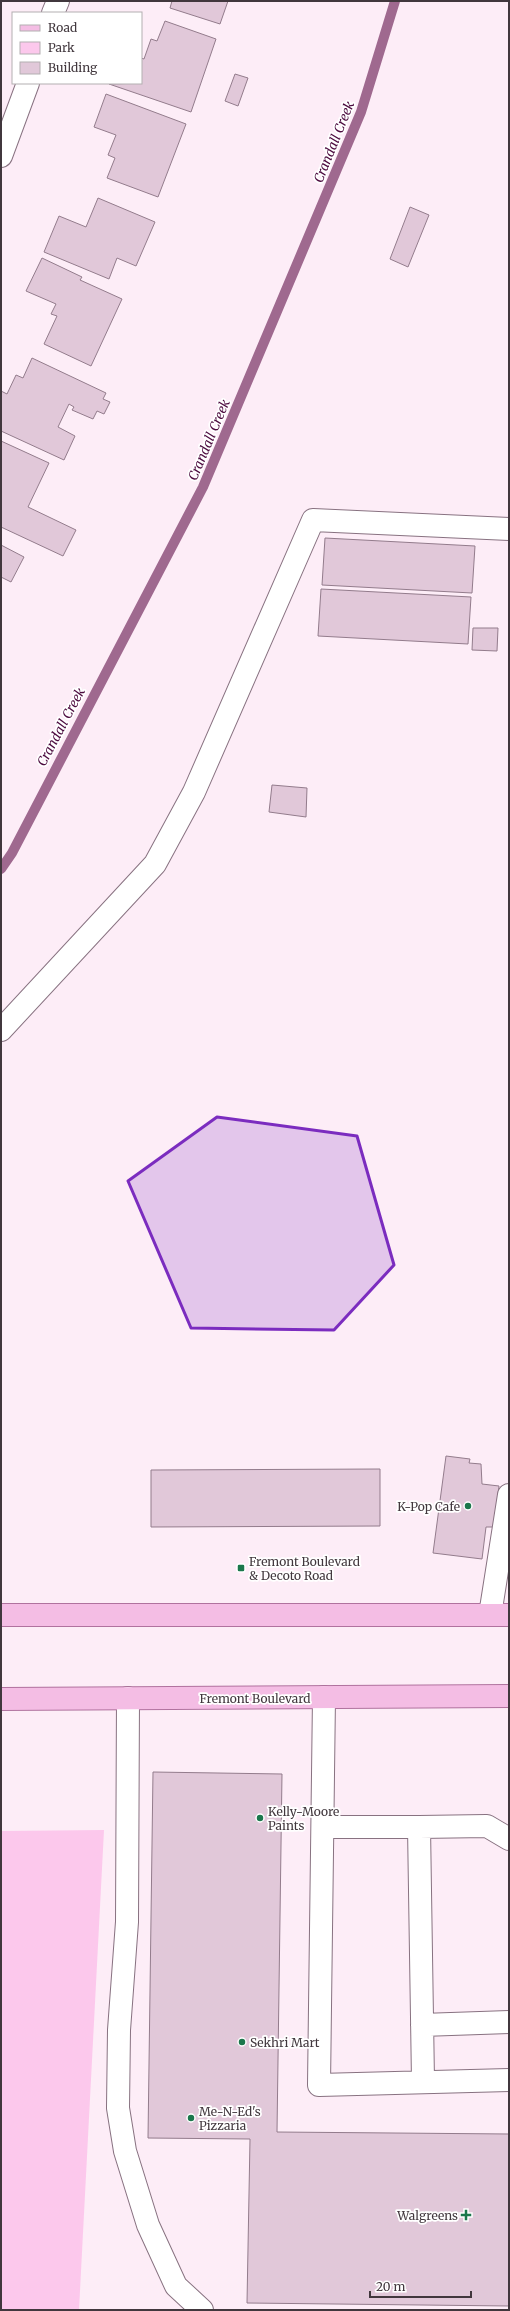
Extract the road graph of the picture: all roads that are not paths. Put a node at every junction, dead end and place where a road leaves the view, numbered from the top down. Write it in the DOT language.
graph roads {
  1 [pos="58,1"];
  2 [pos="54,12"];
  3 [pos="28,84"];
  4 [pos="1,156"];
  5 [pos="509,529"];
  6 [pos="1,1030"];
  7 [pos="509,1495"];
  8 [pos="1,1615"];
  9 [pos="500,1615"];
  10 [pos="509,1696"];
  11 [pos="324,1697"];
  12 [pos="1,1698"];
  13 [pos="128,1698"];
  14 [pos="323,1827"];
  15 [pos="419,1828"];
  16 [pos="507,1834"];
  17 [pos="509,2022"];
  18 [pos="422,2025"];
  19 [pos="509,2080"];
  20 [pos="423,2081"];
  21 [pos="202,2310"];
  1 -- 2 [label="street"];
  3 -- 4 [label="street"];
  5 -- 6 [label="street"];
  7 -- 9 [label="street"];
  8 -- 9 [label="main road"];
  10 -- 11 [label="main road, Fremont Boulevard"];
  11 -- 13 [label="main road, Fremont Boulevard"];
  11 -- 14 [label="street"];
  12 -- 13 [label="main road, Fremont Boulevard"];
  13 -- 21 [label="street"];
  14 -- 15 [label="street"];
  14 -- 20 [label="street"];
  15 -- 16 [label="street"];
  15 -- 18 [label="street"];
  17 -- 18 [label="street"];
  18 -- 20 [label="street"];
  19 -- 20 [label="street"];
}
